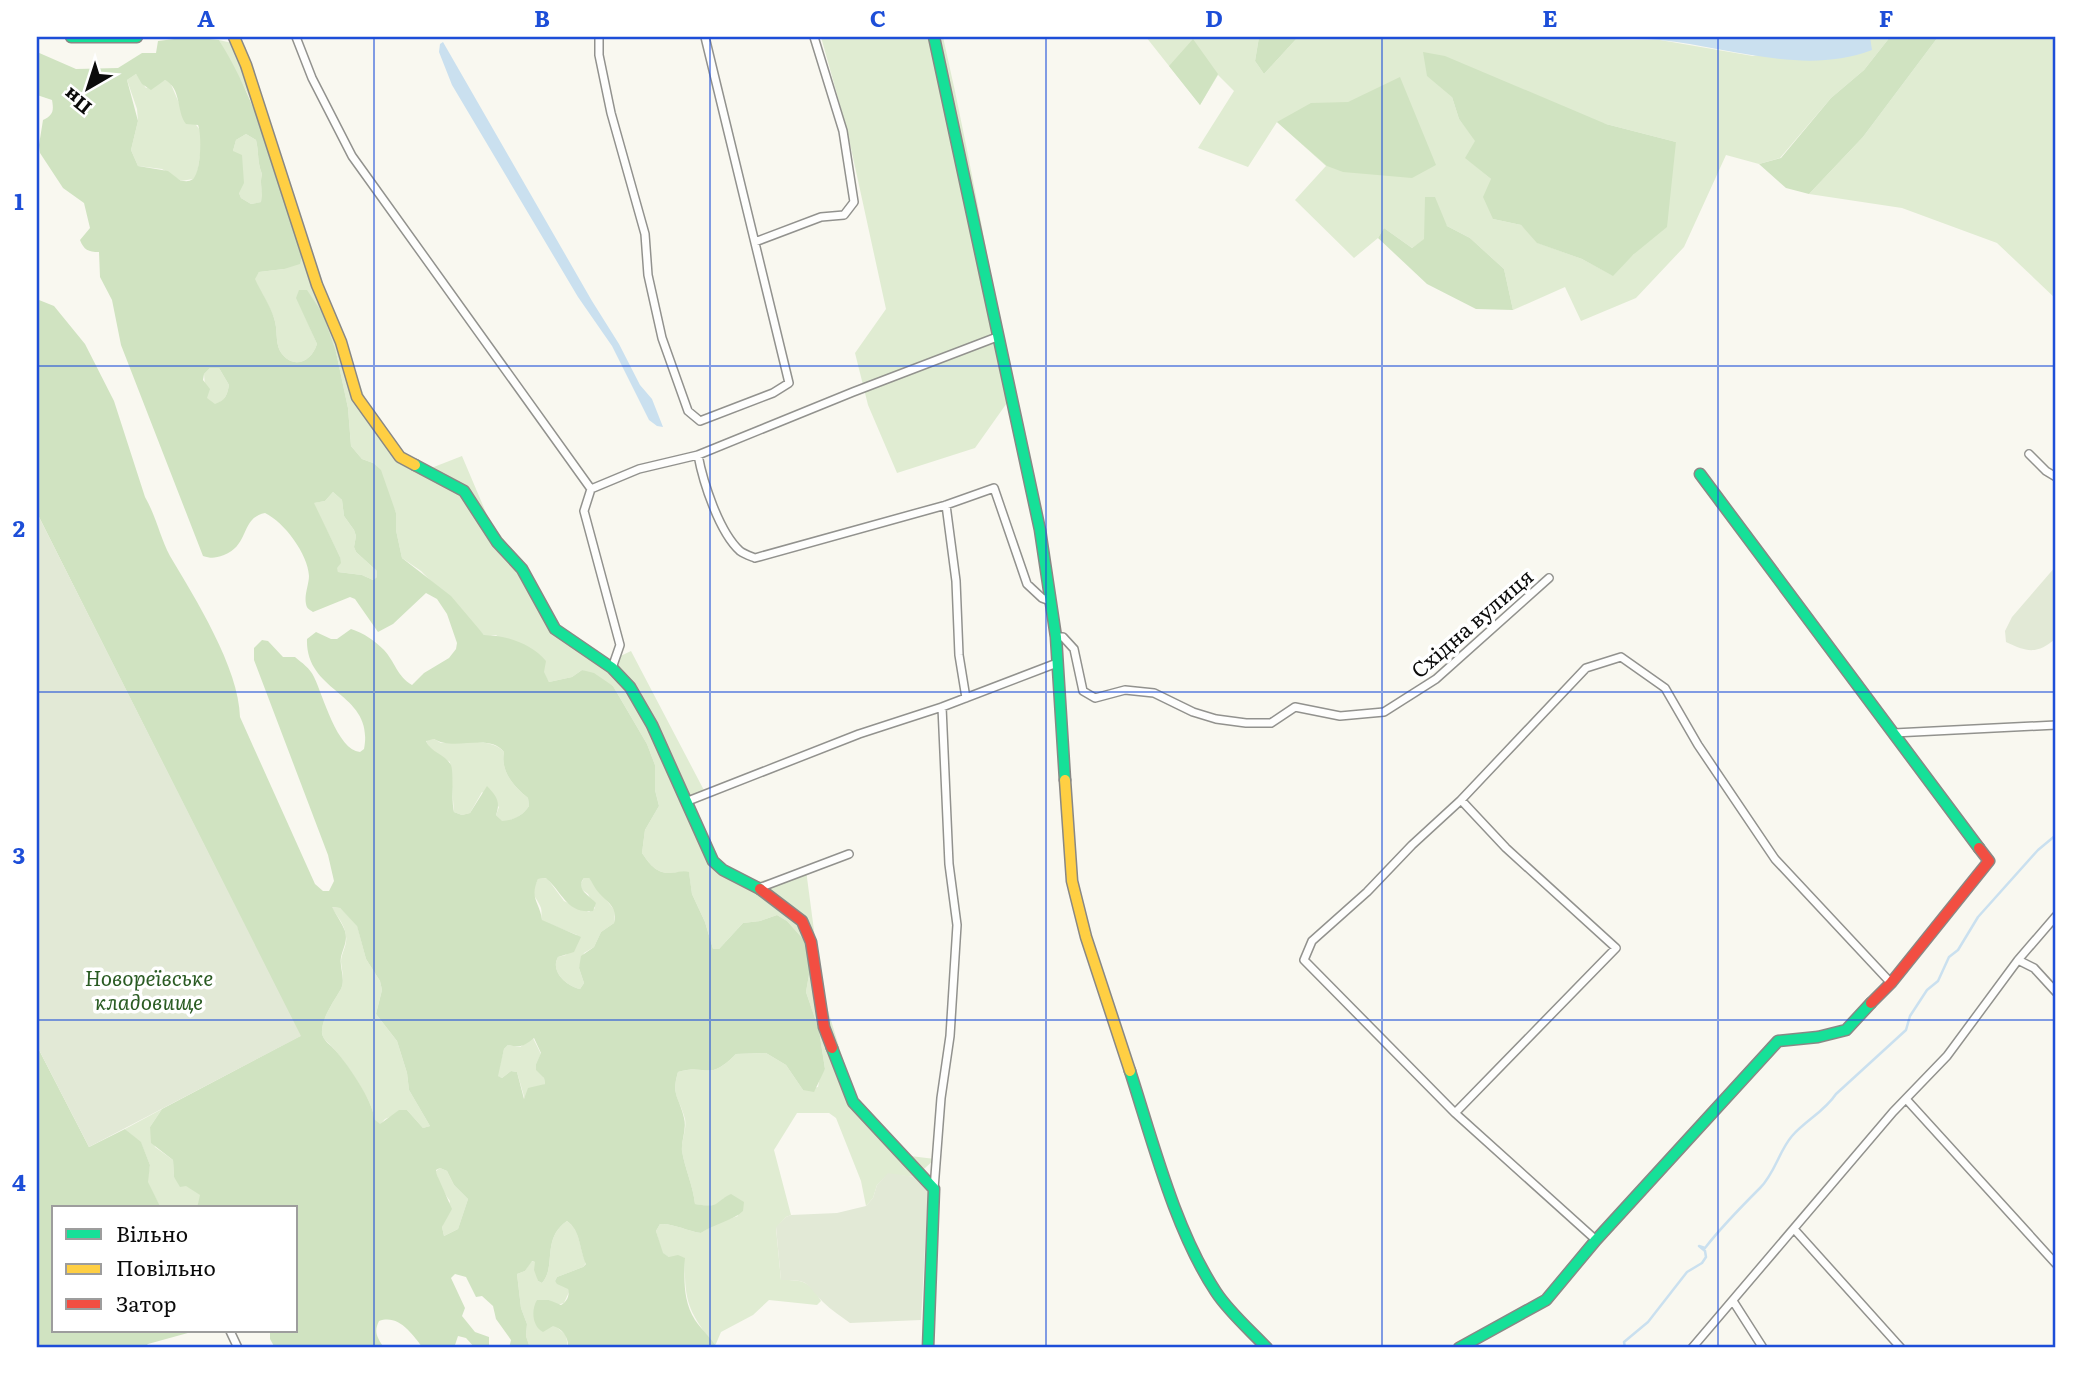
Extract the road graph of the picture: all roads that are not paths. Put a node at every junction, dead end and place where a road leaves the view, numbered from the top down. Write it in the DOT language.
graph roads {
  1 [pos="71,37"];
  2 [pos="137,37"];
  3 [pos="234,37"];
  4 [pos="296,37"];
  5 [pos="599,37"];
  6 [pos="705,37"];
  7 [pos="814,37"];
  8 [pos="934,37"];
  9 [pos="755,242"];
  10 [pos="997,337"];
  11 [pos="2029,454"];
  12 [pos="698,456"];
  13 [pos="1700,474"];
  14 [pos="2056,477"];
  15 [pos="591,489"];
  16 [pos="946,505"];
  17 [pos="1549,578"];
  18 [pos="1050,601"];
  19 [pos="1056,637"];
  20 [pos="1057,663"];
  21 [pos="612,668"];
  22 [pos="966,698"];
  23 [pos="942,707"];
  24 [pos="2056,725"];
  25 [pos="1894,733"];
  26 [pos="1461,800"];
  27 [pos="688,801"];
  28 [pos="849,854"];
  29 [pos="759,888"];
  30 [pos="2056,916"];
  31 [pos="2018,960"];
  32 [pos="1891,984"];
  33 [pos="2056,992"];
  34 [pos="1906,1099"];
  35 [pos="1455,1113"];
  36 [pos="934,1189"];
  37 [pos="1794,1229"];
  38 [pos="1596,1240"];
  39 [pos="2056,1264"];
  40 [pos="1733,1301"];
  41 [pos="230,1332"];
  42 [pos="238,1348"];
  43 [pos="928,1348"];
  44 [pos="1267,1348"];
  45 [pos="1459,1348"];
  46 [pos="1692,1348"];
  47 [pos="1763,1348"];
  48 [pos="1901,1348"];
  1 -- 2 [label="street"];
  3 -- 21 [label="street"];
  4 -- 15 [label="street"];
  5 -- 9 [label="street"];
  6 -- 9 [label="street"];
  7 -- 9 [label="street"];
  8 -- 10 [label="street"];
  10 -- 12 [label="street"];
  10 -- 18 [label="street"];
  11 -- 14 [label="street"];
  12 -- 15 [label="street"];
  12 -- 16 [label="street"];
  13 -- 25 [label="street"];
  15 -- 21 [label="street"];
  16 -- 18 [label="street"];
  16 -- 22 [label="street"];
  17 -- 19 [label="street, Східна вулиця"];
  18 -- 19 [label="street"];
  19 -- 20 [label="street"];
  20 -- 22 [label="street"];
  20 -- 44 [label="street"];
  21 -- 27 [label="street"];
  22 -- 23 [label="street"];
  23 -- 27 [label="street"];
  23 -- 36 [label="street"];
  24 -- 25 [label="street"];
  25 -- 32 [label="street"];
  26 -- 32 [label="street"];
  26 -- 35 [label="street"];
  26 -- 35 [label="street"];
  27 -- 29 [label="street"];
  28 -- 29 [label="street"];
  29 -- 36 [label="street"];
  30 -- 31 [label="street"];
  31 -- 33 [label="street"];
  31 -- 34 [label="street"];
  32 -- 38 [label="street"];
  34 -- 37 [label="street"];
  34 -- 39 [label="street"];
  35 -- 38 [label="street"];
  36 -- 43 [label="street"];
  37 -- 40 [label="street"];
  37 -- 48 [label="street"];
  38 -- 45 [label="street"];
  40 -- 46 [label="street"];
  40 -- 47 [label="street"];
  41 -- 42 [label="street"];
}
